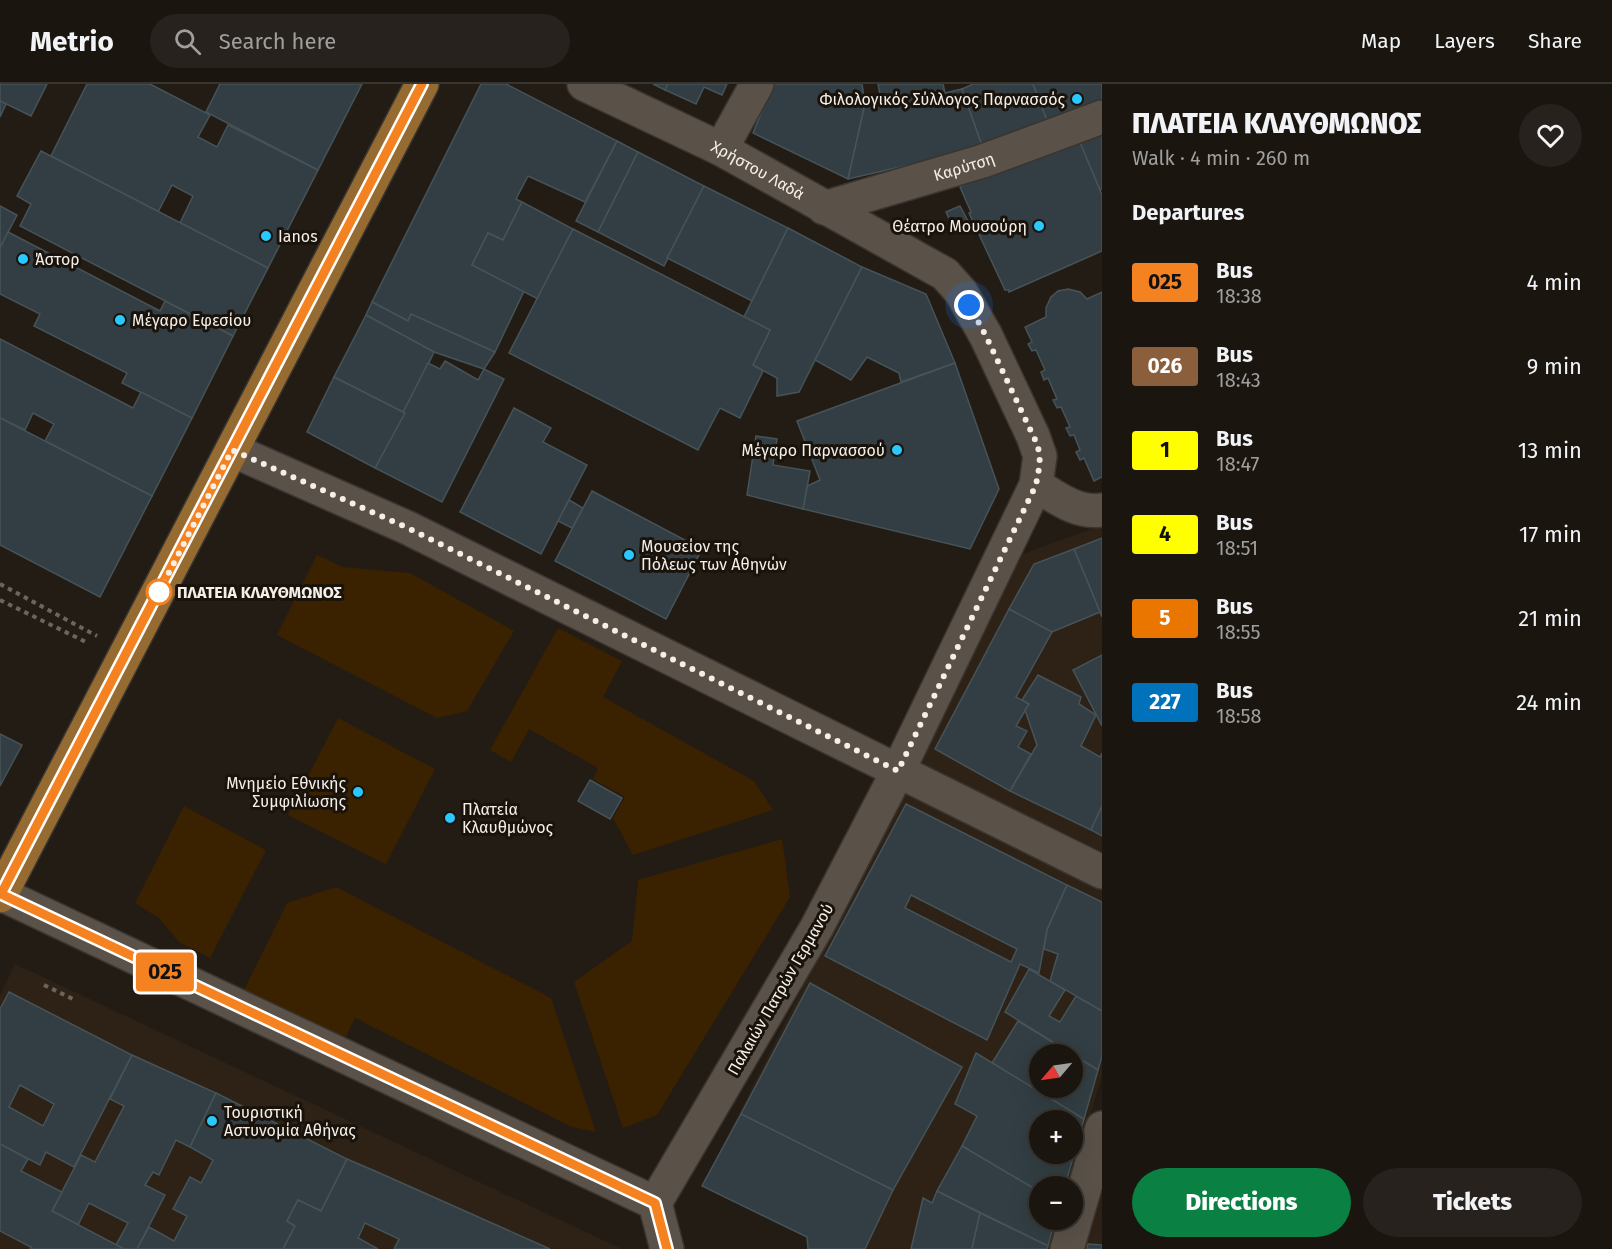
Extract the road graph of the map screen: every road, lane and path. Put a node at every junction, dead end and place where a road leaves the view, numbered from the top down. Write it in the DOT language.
graph roads {
  1 [pos="422,84"];
  2 [pos="584,84"];
  3 [pos="758,84"];
  4 [pos="1102,117"];
  5 [pos="721,149"];
  6 [pos="824,208"];
  7 [pos="232,450"];
  8 [pos="1036,485"];
  9 [pos="1102,510"];
  10 [pos="0,584"];
  11 [pos="0,600"];
  12 [pos="87,642"];
  13 [pos="127,653"];
  14 [pos="898,771"];
  15 [pos="1102,872"];
  16 [pos="0,895"];
  17 [pos="44,985"];
  18 [pos="73,999"];
  19 [pos="1102,1128"];
  20 [pos="1098,1180"];
  21 [pos="655,1203"];
  22 [pos="667,1249"];
  23 [pos="1067,1249"];
  1 -- 7 [label="main road"];
  2 -- 5 [label="street, Χρήστου Λαδά"];
  3 -- 5 [label="street"];
  4 -- 6 [label="street, Καρύτση"];
  5 -- 6 [label="street, Χρήστου Λαδά"];
  6 -- 8 [label="street, Χρήστου Λαδά"];
  7 -- 13 [label="main road"];
  7 -- 14 [label="street"];
  8 -- 9 [label="street"];
  8 -- 14 [label="street, Παλαιών Πατρών Γερμανού"];
  10 -- 13 [label="path"];
  11 -- 12 [label="path"];
  13 -- 16 [label="main road"];
  14 -- 15 [label="street"];
  14 -- 21 [label="street, Παλαιών Πατρών Γερμανού"];
  16 -- 21 [label="street"];
  17 -- 18 [label="path"];
  19 -- 20 [label="street"];
  20 -- 23 [label="street"];
  21 -- 22 [label="street"];
}
